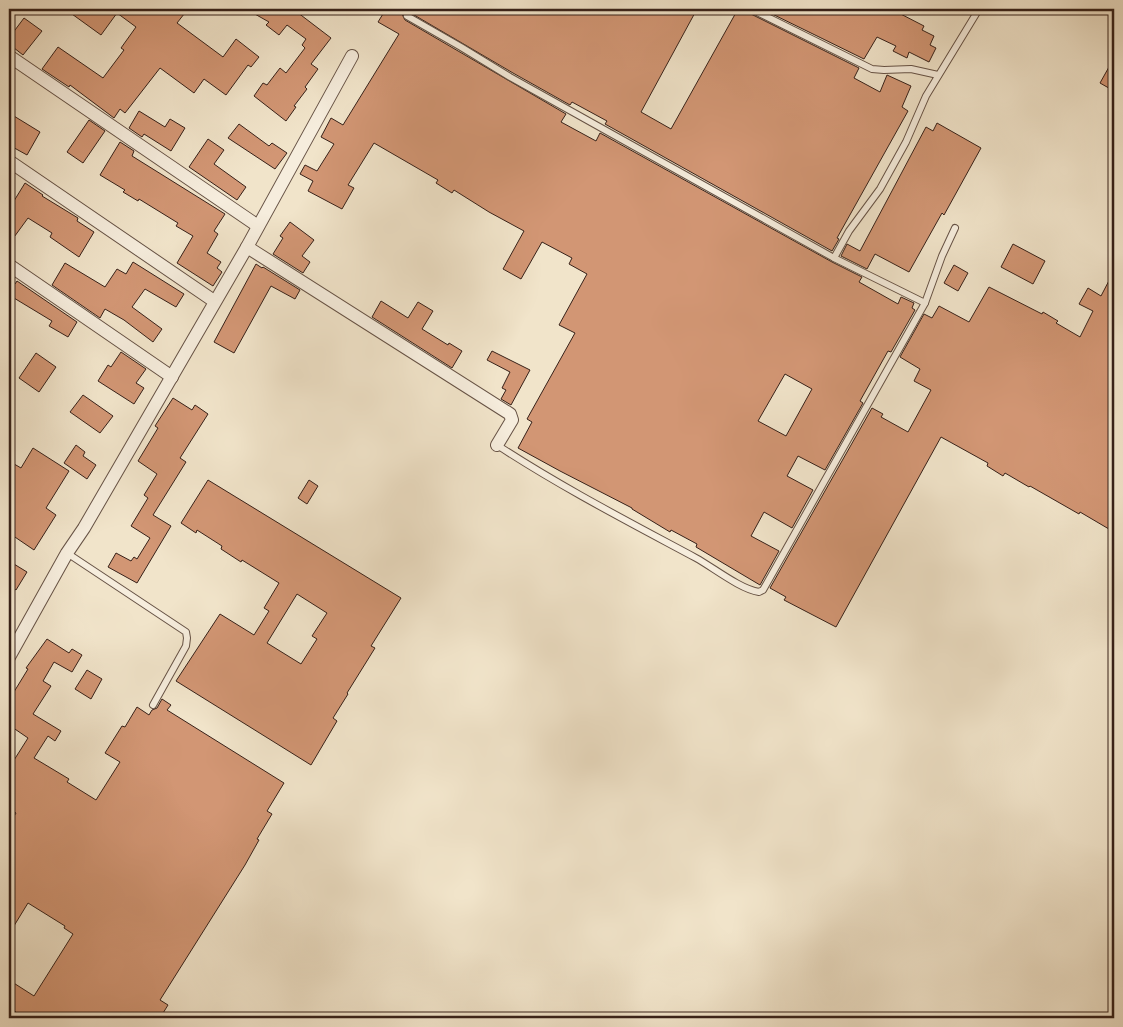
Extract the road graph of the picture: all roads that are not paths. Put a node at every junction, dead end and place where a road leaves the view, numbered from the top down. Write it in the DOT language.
graph roads {
  1 [pos="751,9"];
  2 [pos="979,9"];
  3 [pos="406,16"];
  4 [pos="9,56"];
  5 [pos="352,56"];
  6 [pos="938,75"];
  7 [pos="9,162"];
  8 [pos="258,226"];
  9 [pos="955,228"];
  10 [pos="247,247"];
  11 [pos="834,258"];
  12 [pos="9,265"];
  13 [pos="214,301"];
  14 [pos="925,303"];
  15 [pos="172,377"];
  16 [pos="497,445"];
  17 [pos="67,553"];
  18 [pos="9,657"];
  19 [pos="153,705"];
  1 -- 6 [label="lane"];
  2 -- 6 [label="lane"];
  3 -- 11 [label="lane"];
  4 -- 8 [label="street"];
  5 -- 8 [label="street"];
  6 -- 11 [label="lane"];
  7 -- 13 [label="street"];
  8 -- 10 [label="street"];
  9 -- 14 [label="lane"];
  10 -- 13 [label="street"];
  10 -- 16 [label="street"];
  11 -- 14 [label="lane"];
  12 -- 15 [label="street"];
  13 -- 15 [label="street"];
  14 -- 16 [label="lane"];
  15 -- 17 [label="street"];
  17 -- 18 [label="street"];
  17 -- 19 [label="lane"];
}
